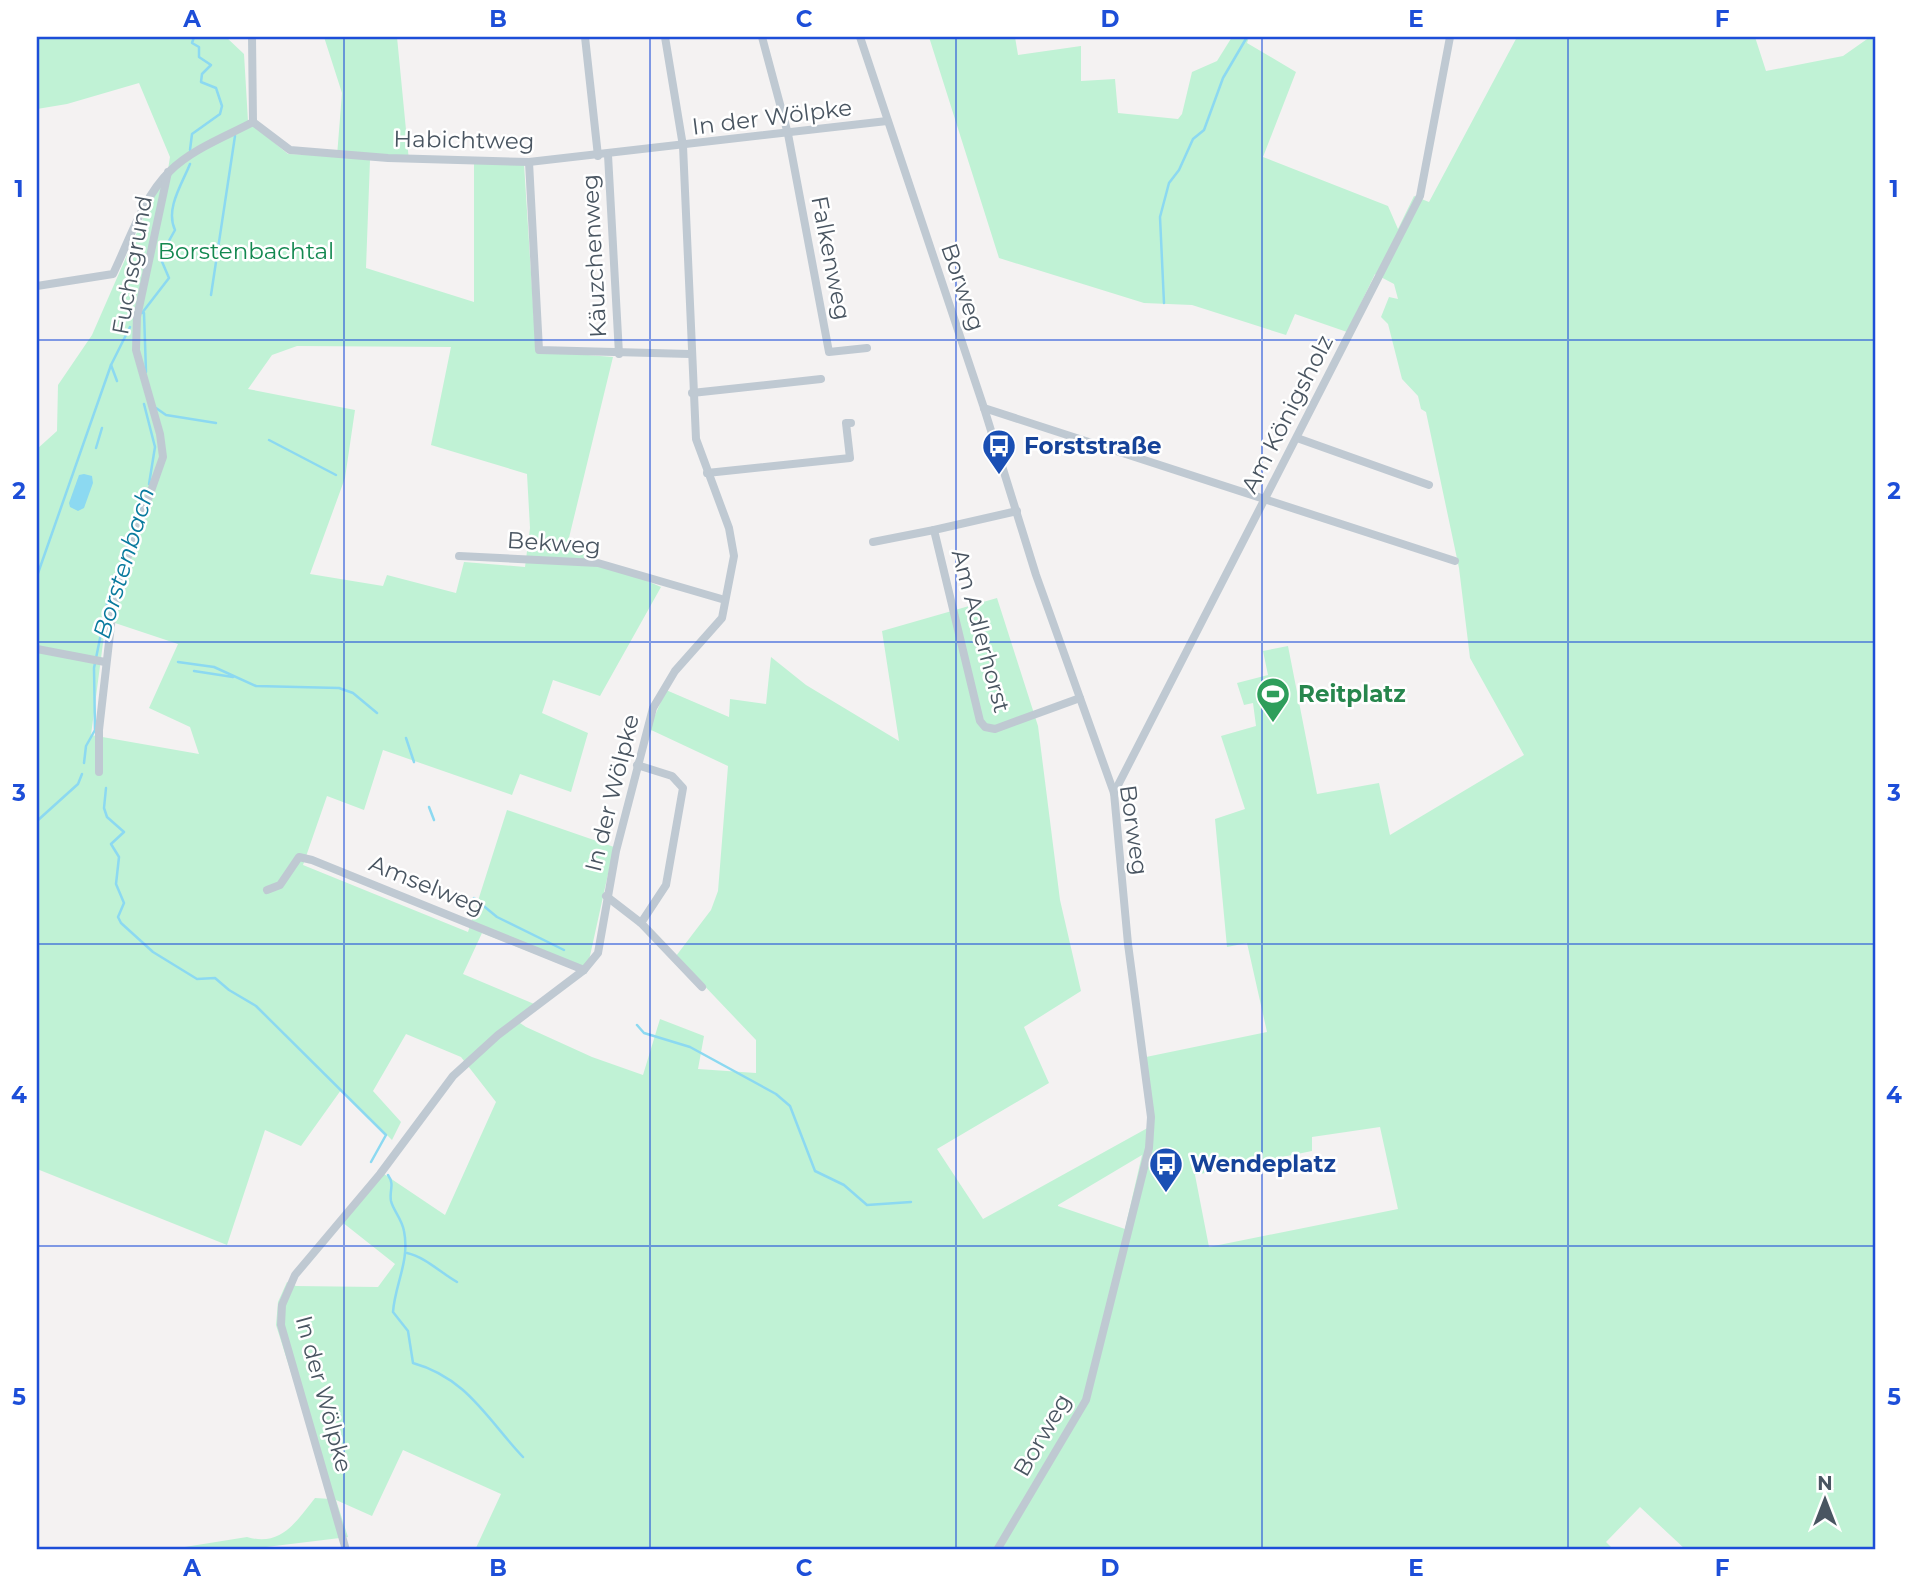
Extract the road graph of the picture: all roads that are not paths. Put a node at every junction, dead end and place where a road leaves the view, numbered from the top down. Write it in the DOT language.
graph roads {
  1 [pos="252,37"];
  2 [pos="585,37"];
  3 [pos="665,37"];
  4 [pos="762,37"];
  5 [pos="860,37"];
  6 [pos="1450,37"];
  7 [pos="887,121"];
  8 [pos="253,122"];
  9 [pos="788,134"];
  10 [pos="683,146"];
  11 [pos="608,155"];
  12 [pos="598,156"];
  13 [pos="528,162"];
  14 [pos="169,172"];
  15 [pos="37,286"];
  16 [pos="867,348"];
  17 [pos="619,354"];
  18 [pos="690,354"];
  19 [pos="821,379"];
  20 [pos="692,393"];
  21 [pos="984,408"];
  22 [pos="851,423"];
  23 [pos="1297,438"];
  24 [pos="707,473"];
  25 [pos="1429,485"];
  26 [pos="1264,499"];
  27 [pos="1017,511"];
  28 [pos="934,530"];
  29 [pos="873,542"];
  30 [pos="459,556"];
  31 [pos="1455,561"];
  32 [pos="725,600"];
  33 [pos="37,649"];
  34 [pos="103,662"];
  35 [pos="1080,698"];
  36 [pos="638,765"];
  37 [pos="99,772"];
  38 [pos="1114,793"];
  39 [pos="267,890"];
  40 [pos="606,896"];
  41 [pos="641,923"];
  42 [pos="584,970"];
  43 [pos="702,986"];
  44 [pos="346,1550"];
  45 [pos="997,1550"];
  1 -- 8 [label="street"];
  2 -- 12 [label="street"];
  3 -- 10 [label="street"];
  4 -- 9 [label="street"];
  5 -- 7 [label="street, Borweg"];
  6 -- 23 [label="street, Am Königsholz"];
  7 -- 9 [label="street, In der Wölpke"];
  7 -- 21 [label="street, Borweg"];
  8 -- 13 [label="street, Habichtweg"];
  8 -- 14 [label="street"];
  9 -- 10 [label="street, In der Wölpke"];
  9 -- 16 [label="street, Falkenweg"];
  10 -- 11 [label="street, Habichtweg"];
  10 -- 18 [label="street, In der Wölpke"];
  11 -- 12 [label="street, Habichtweg"];
  11 -- 17 [label="street, Käuzchenweg"];
  12 -- 13 [label="street, Habichtweg"];
  13 -- 17 [label="street"];
  14 -- 15 [label="street"];
  14 -- 34 [label="street, Fuchsgrund"];
  17 -- 18 [label="street"];
  18 -- 20 [label="street, In der Wölpke"];
  19 -- 20 [label="street"];
  20 -- 24 [label="street, In der Wölpke"];
  21 -- 26 [label="street"];
  21 -- 27 [label="street, Borweg"];
  22 -- 24 [label="street"];
  23 -- 25 [label="street"];
  23 -- 26 [label="street, Am Königsholz"];
  24 -- 32 [label="street, In der Wölpke"];
  26 -- 31 [label="street"];
  26 -- 38 [label="street, Am Königsholz"];
  27 -- 28 [label="street, Am Adlerhorst"];
  27 -- 35 [label="street, Borweg"];
  28 -- 29 [label="street, Am Adlerhorst"];
  28 -- 35 [label="street, Am Adlerhorst"];
  30 -- 32 [label="street, Bekweg"];
  32 -- 36 [label="street, In der Wölpke"];
  33 -- 34 [label="street"];
  34 -- 37 [label="street, Fuchsgrund"];
  35 -- 38 [label="street, Borweg"];
  36 -- 40 [label="street, In der Wölpke"];
  36 -- 41 [label="street"];
  38 -- 45 [label="street, Borweg"];
  39 -- 42 [label="street, Amselweg"];
  40 -- 41 [label="street"];
  40 -- 42 [label="street, In der Wölpke"];
  41 -- 43 [label="street"];
  42 -- 44 [label="street, In der Wölpke"];
}
